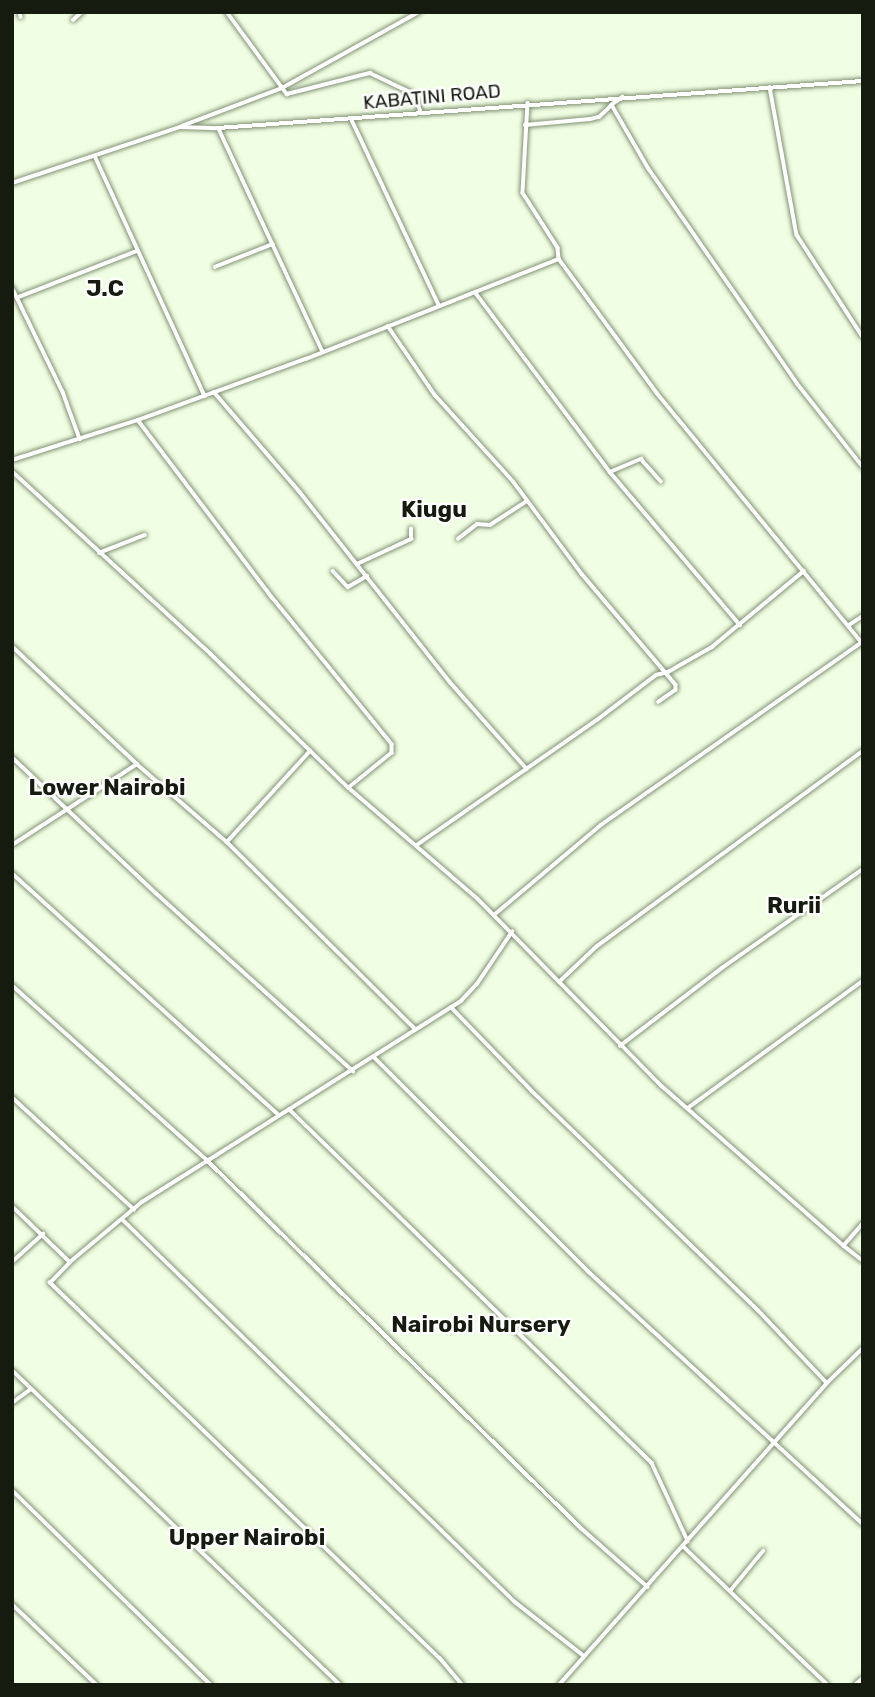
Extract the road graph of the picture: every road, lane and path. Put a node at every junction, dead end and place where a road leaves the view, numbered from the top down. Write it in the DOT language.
graph roads {
  1 [pos="82,12"];
  2 [pos="227,12"];
  3 [pos="419,12"];
  4 [pos="73,20"];
  5 [pos="863,81"];
  6 [pos="770,87"];
  7 [pos="282,88"];
  8 [pos="625,96"];
  9 [pos="528,103"];
  10 [pos="612,105"];
  11 [pos="421,113"];
  12 [pos="351,118"];
  13 [pos="525,125"];
  14 [pos="180,127"];
  15 [pos="218,128"];
  16 [pos="95,155"];
  17 [pos="12,183"];
  18 [pos="273,243"];
  19 [pos="137,251"];
  20 [pos="559,259"];
  21 [pos="215,267"];
  22 [pos="12,287"];
  23 [pos="475,292"];
  24 [pos="18,297"];
  25 [pos="439,305"];
  26 [pos="388,325"];
  27 [pos="863,337"];
  28 [pos="323,352"];
  29 [pos="214,393"];
  30 [pos="205,396"];
  31 [pos="138,420"];
  32 [pos="79,439"];
  33 [pos="12,460"];
  34 [pos="863,467"];
  35 [pos="12,471"];
  36 [pos="610,472"];
  37 [pos="661,481"];
  38 [pos="527,501"];
  39 [pos="411,529"];
  40 [pos="145,535"];
  41 [pos="458,539"];
  42 [pos="99,553"];
  43 [pos="357,564"];
  44 [pos="333,571"];
  45 [pos="804,571"];
  46 [pos="367,576"];
  47 [pos="863,616"];
  48 [pos="740,625"];
  49 [pos="849,625"];
  50 [pos="862,643"];
  51 [pos="12,646"];
  52 [pos="664,672"];
  53 [pos="659,702"];
  54 [pos="310,751"];
  55 [pos="863,751"];
  56 [pos="12,757"];
  57 [pos="137,764"];
  58 [pos="527,769"];
  59 [pos="349,788"];
  60 [pos="66,808"];
  61 [pos="227,842"];
  62 [pos="12,845"];
  63 [pos="418,845"];
  64 [pos="863,869"];
  65 [pos="12,873"];
  66 [pos="494,915"];
  67 [pos="512,932"];
  68 [pos="863,981"];
  69 [pos="559,982"];
  70 [pos="12,985"];
  71 [pos="452,1007"];
  72 [pos="415,1029"];
  73 [pos="620,1045"];
  74 [pos="374,1057"];
  75 [pos="353,1071"];
  76 [pos="12,1097"];
  77 [pos="688,1108"];
  78 [pos="289,1109"];
  79 [pos="279,1115"];
  80 [pos="207,1160"];
  81 [pos="12,1206"];
  82 [pos="134,1209"];
  83 [pos="122,1219"];
  84 [pos="863,1224"];
  85 [pos="43,1234"];
  86 [pos="844,1246"];
  87 [pos="863,1261"];
  88 [pos="12,1262"];
  89 [pos="70,1262"];
  90 [pos="862,1351"];
  91 [pos="12,1370"];
  92 [pos="828,1383"];
  93 [pos="30,1389"];
  94 [pos="12,1403"];
  95 [pos="775,1444"];
  96 [pos="12,1490"];
  97 [pos="863,1524"];
  98 [pos="688,1541"];
  99 [pos="684,1547"];
  100 [pos="763,1551"];
  101 [pos="648,1587"];
  102 [pos="730,1591"];
  103 [pos="12,1604"];
  104 [pos="584,1656"];
  105 [pos="863,1678"];
  106 [pos="97,1685"];
  107 [pos="211,1685"];
  108 [pos="340,1685"];
  109 [pos="462,1685"];
  110 [pos="559,1685"];
  111 [pos="828,1685"];
  112 [pos="855,1685"];
  1 -- 4 [label="street"];
  2 -- 7 [label="street"];
  3 -- 7 [label="street"];
  5 -- 6 [label="street, KABATINI ROAD"];
  6 -- 8 [label="street, KABATINI ROAD"];
  6 -- 27 [label="street"];
  7 -- 11 [label="street"];
  7 -- 14 [label="street"];
  8 -- 9 [label="street, KABATINI ROAD"];
  8 -- 10 [label="street"];
  9 -- 11 [label="street, KABATINI ROAD"];
  9 -- 13 [label="street"];
  10 -- 13 [label="street"];
  10 -- 34 [label="street"];
  11 -- 12 [label="street, KABATINI ROAD"];
  12 -- 15 [label="street, KABATINI ROAD"];
  12 -- 25 [label="street"];
  13 -- 20 [label="street"];
  14 -- 15 [label="street, KABATINI ROAD"];
  14 -- 16 [label="street, KABATINI ROAD"];
  15 -- 18 [label="street"];
  16 -- 17 [label="street, KABATINI ROAD"];
  16 -- 19 [label="street"];
  18 -- 21 [label="street"];
  18 -- 28 [label="street"];
  19 -- 24 [label="street"];
  19 -- 30 [label="street"];
  20 -- 23 [label="street"];
  20 -- 45 [label="street"];
  22 -- 24 [label="street"];
  23 -- 25 [label="street"];
  23 -- 36 [label="street"];
  24 -- 32 [label="street"];
  25 -- 26 [label="street"];
  26 -- 28 [label="street"];
  26 -- 38 [label="street"];
  28 -- 29 [label="street"];
  29 -- 30 [label="street"];
  29 -- 43 [label="street"];
  30 -- 31 [label="street"];
  31 -- 32 [label="street"];
  31 -- 59 [label="street"];
  32 -- 33 [label="street"];
  35 -- 42 [label="street"];
  36 -- 37 [label="street"];
  36 -- 48 [label="street"];
  38 -- 41 [label="street"];
  38 -- 52 [label="street"];
  39 -- 43 [label="street"];
  40 -- 42 [label="street"];
  42 -- 54 [label="street"];
  43 -- 46 [label="street"];
  44 -- 46 [label="street"];
  45 -- 48 [label="street"];
  45 -- 49 [label="street"];
  46 -- 58 [label="street"];
  47 -- 49 [label="street"];
  48 -- 52 [label="street"];
  49 -- 50 [label="street"];
  50 -- 66 [label="street"];
  51 -- 57 [label="street"];
  52 -- 53 [label="street"];
  52 -- 58 [label="street"];
  54 -- 59 [label="street"];
  54 -- 61 [label="street"];
  55 -- 69 [label="street"];
  56 -- 60 [label="street"];
  57 -- 60 [label="street"];
  57 -- 61 [label="street"];
  58 -- 63 [label="street"];
  59 -- 63 [label="street"];
  60 -- 62 [label="street"];
  60 -- 75 [label="street"];
  61 -- 72 [label="street"];
  63 -- 66 [label="street"];
  64 -- 73 [label="street"];
  65 -- 79 [label="street"];
  66 -- 67 [label="street"];
  67 -- 69 [label="street"];
  67 -- 71 [label="street"];
  68 -- 77 [label="street"];
  69 -- 73 [label="street"];
  70 -- 80 [label="street"];
  71 -- 72 [label="street"];
  71 -- 92 [label="street"];
  72 -- 74 [label="street"];
  73 -- 77 [label="street"];
  74 -- 75 [label="street"];
  74 -- 95 [label="street"];
  75 -- 78 [label="street"];
  76 -- 82 [label="street"];
  77 -- 86 [label="street"];
  78 -- 79 [label="street"];
  78 -- 98 [label="street"];
  79 -- 80 [label="street"];
  80 -- 82 [label="street"];
  80 -- 101 [label="street"];
  81 -- 85 [label="street"];
  82 -- 83 [label="street"];
  83 -- 89 [label="street"];
  83 -- 104 [label="street"];
  84 -- 86 [label="street"];
  85 -- 88 [label="street"];
  85 -- 89 [label="street"];
  86 -- 87 [label="street"];
  89 -- 109 [label="street"];
  90 -- 92 [label="street"];
  91 -- 93 [label="street"];
  92 -- 95 [label="street"];
  93 -- 94 [label="street"];
  93 -- 108 [label="street"];
  95 -- 97 [label="street"];
  95 -- 98 [label="street"];
  96 -- 107 [label="street"];
  98 -- 99 [label="street"];
  99 -- 101 [label="street"];
  99 -- 102 [label="street"];
  100 -- 102 [label="street"];
  101 -- 104 [label="street"];
  102 -- 111 [label="street"];
  103 -- 106 [label="street"];
  104 -- 110 [label="street"];
  105 -- 112 [label="street"];
}
